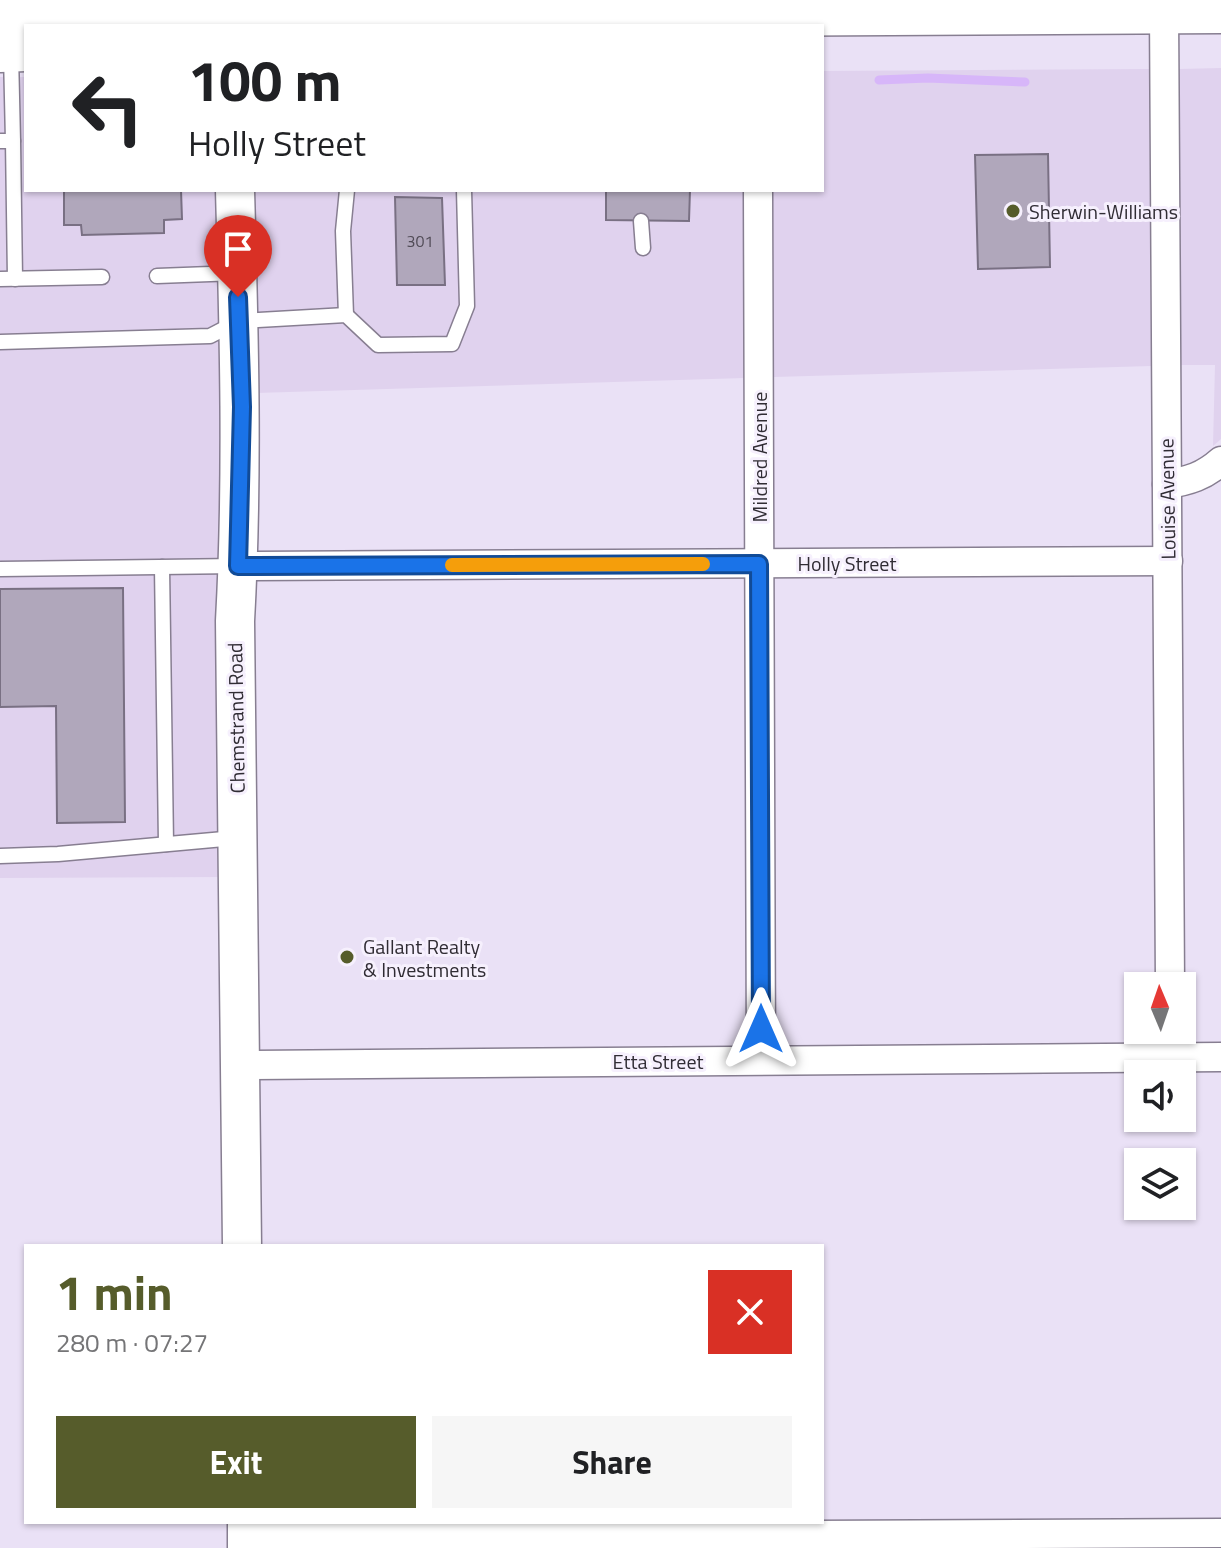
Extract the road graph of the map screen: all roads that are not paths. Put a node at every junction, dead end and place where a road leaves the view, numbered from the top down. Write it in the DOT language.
graph roads {
  1 [pos="1169,6"];
  2 [pos="242,11"];
  3 [pos="1221,11"];
  4 [pos="758,20"];
  5 [pos="418,21"];
  6 [pos="144,24"];
  7 [pos="9,42"];
  8 [pos="7,141"];
  9 [pos="235,192"];
  10 [pos="347,192"];
  11 [pos="464,192"];
  12 [pos="758,192"];
  13 [pos="641,221"];
  14 [pos="643,248"];
  15 [pos="238,273"];
  16 [pos="157,276"];
  17 [pos="102,277"];
  18 [pos="7,279"];
  19 [pos="346,315"];
  20 [pos="239,321"];
  21 [pos="0,342"];
  22 [pos="1221,461"];
  23 [pos="1167,484"];
  24 [pos="1168,561"];
  25 [pos="759,564"];
  26 [pos="238,566"];
  27 [pos="162,567"];
  28 [pos="0,569"];
  29 [pos="238,838"];
  30 [pos="166,844"];
  31 [pos="0,856"];
  32 [pos="1170,972"];
  33 [pos="1170,1044"];
  34 [pos="1221,1057"];
  35 [pos="761,1060"];
  36 [pos="239,1065"];
  37 [pos="242,1244"];
  38 [pos="1221,1533"];
  39 [pos="247,1536"];
  1 -- 3 [label="main road"];
  1 -- 4 [label="main road"];
  1 -- 23 [label="street, Louise Avenue"];
  2 -- 5 [label="main road"];
  2 -- 6 [label="main road"];
  4 -- 5 [label="main road"];
  7 -- 8 [label="lane"];
  8 -- 18 [label="lane"];
  9 -- 15 [label="street, Chemstrand Road"];
  10 -- 19 [label="lane"];
  11 -- 19 [label="lane"];
  12 -- 25 [label="street, Mildred Avenue"];
  13 -- 14 [label="lane"];
  15 -- 16 [label="lane"];
  15 -- 20 [label="street, Chemstrand Road"];
  17 -- 18 [label="lane"];
  19 -- 20 [label="lane"];
  20 -- 21 [label="lane"];
  20 -- 26 [label="street, Chemstrand Road"];
  22 -- 23 [label="street"];
  23 -- 24 [label="street, Louise Avenue"];
  24 -- 25 [label="street, Holly Street"];
  24 -- 32 [label="street, Louise Avenue"];
  25 -- 26 [label="street, Holly Street"];
  25 -- 35 [label="street, Mildred Avenue"];
  26 -- 27 [label="lane"];
  26 -- 29 [label="street, Chemstrand Road"];
  27 -- 28 [label="lane"];
  27 -- 30 [label="lane"];
  29 -- 30 [label="lane"];
  29 -- 36 [label="street, Chemstrand Road"];
  30 -- 31 [label="lane"];
  33 -- 34 [label="street, Etta Street"];
  33 -- 35 [label="street, Etta Street"];
  35 -- 36 [label="street, Etta Street"];
  36 -- 37 [label="street, Chemstrand Road"];
  38 -- 39 [label="street"];
}
